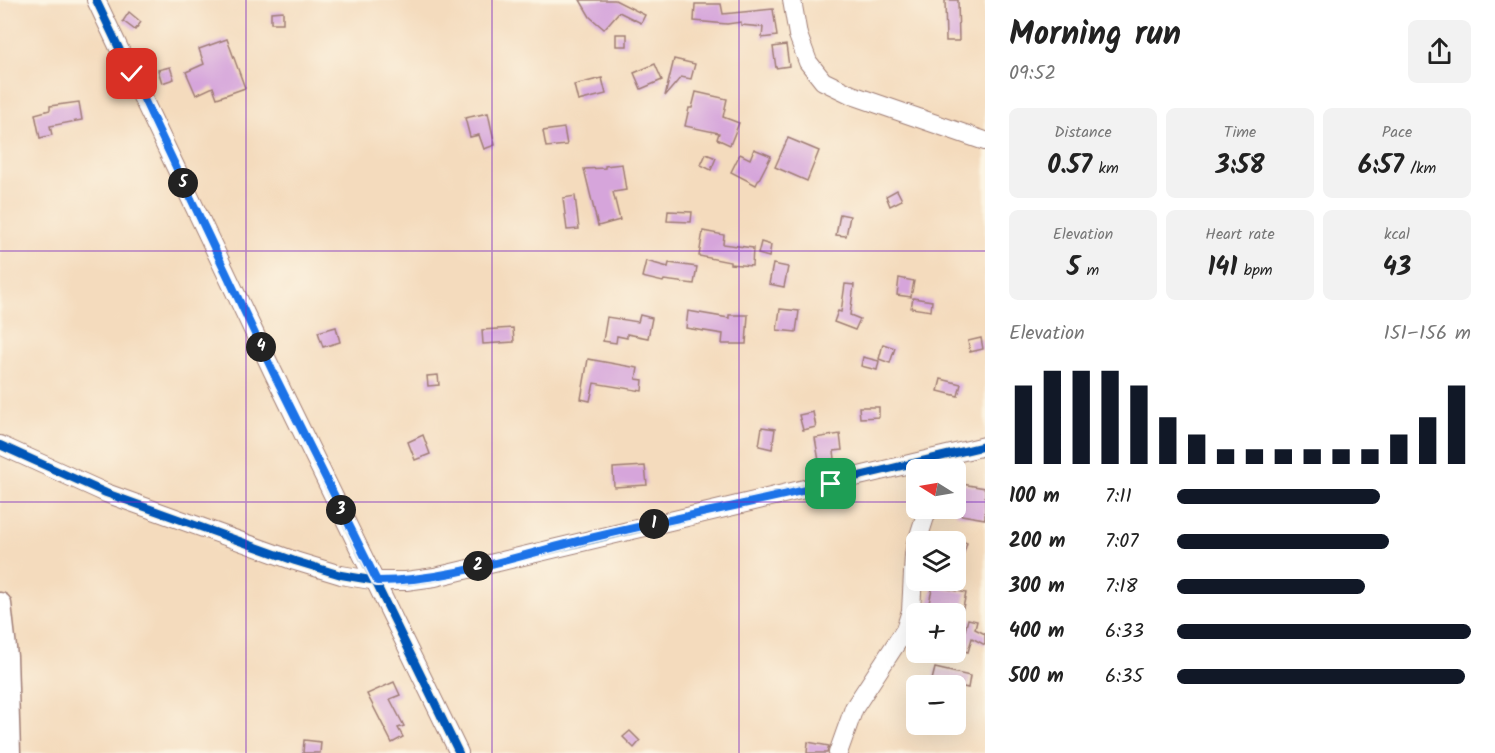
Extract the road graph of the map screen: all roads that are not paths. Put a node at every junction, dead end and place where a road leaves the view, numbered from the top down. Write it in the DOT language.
graph roads {
  1 [pos="96,0"];
  2 [pos="792,0"];
  3 [pos="985,141"];
  4 [pos="0,445"];
  5 [pos="985,446"];
  6 [pos="956,459"];
  7 [pos="906,471"];
  8 [pos="377,581"];
  9 [pos="912,591"];
  10 [pos="0,604"];
  11 [pos="9,753"];
  12 [pos="459,753"];
  13 [pos="838,753"];
  1 -- 8 [label="street"];
  2 -- 3 [label="street"];
  4 -- 8 [label="street"];
  5 -- 6 [label="street"];
  7 -- 8 [label="street"];
  8 -- 12 [label="street"];
  9 -- 13 [label="street"];
  10 -- 11 [label="main road"];
}
